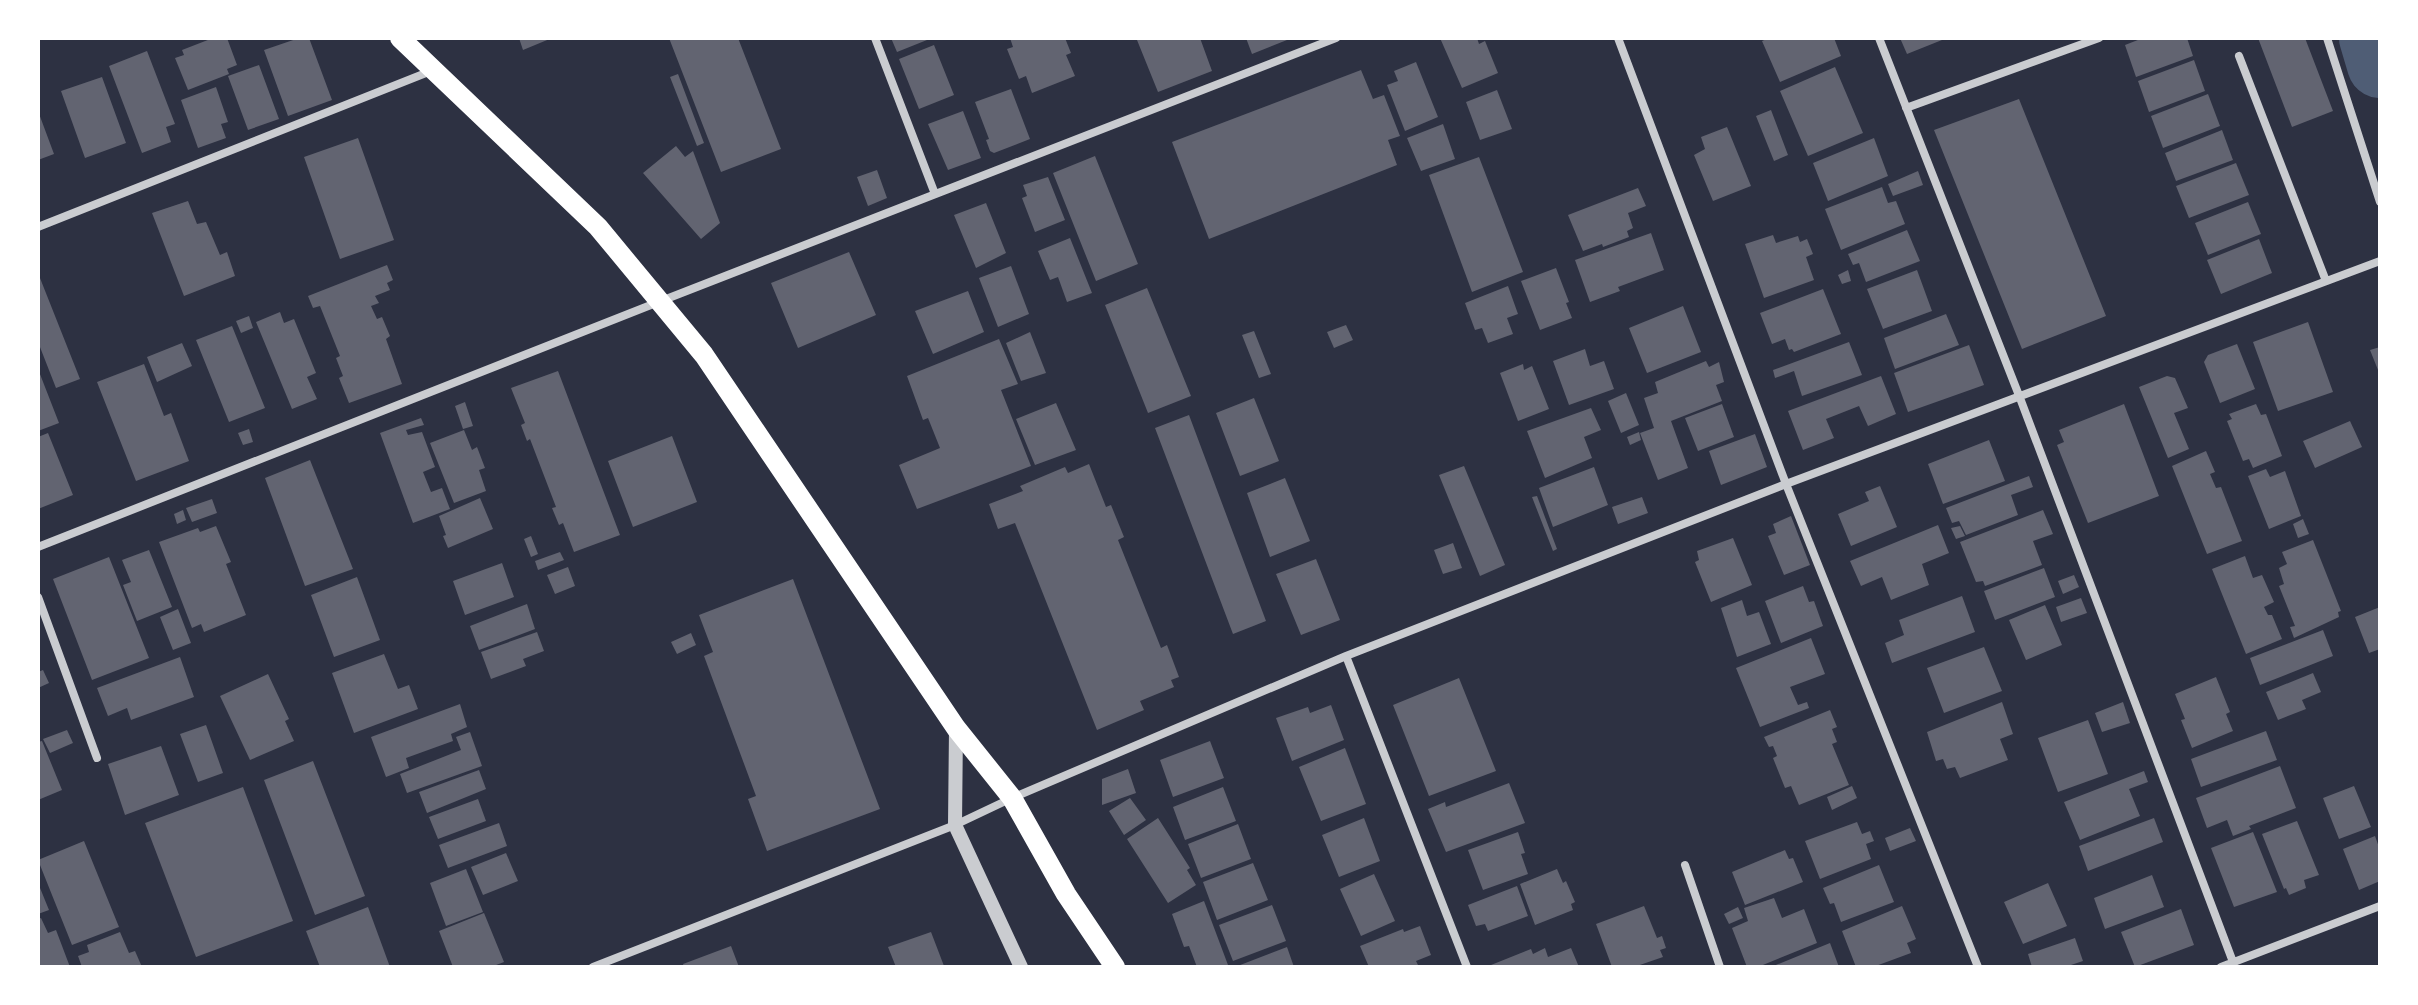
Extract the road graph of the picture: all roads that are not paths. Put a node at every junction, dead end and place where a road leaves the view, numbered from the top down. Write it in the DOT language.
graph roads {
  1 [pos="400,38"];
  2 [pos="875,38"];
  3 [pos="1336,38"];
  4 [pos="1618,38"];
  5 [pos="1879,38"];
  6 [pos="2099,38"];
  7 [pos="2327,38"];
  8 [pos="2239,56"];
  9 [pos="434,70"];
  10 [pos="1906,108"];
  11 [pos="935,194"];
  12 [pos="2380,202"];
  13 [pos="38,227"];
  14 [pos="2380,261"];
  15 [pos="2326,281"];
  16 [pos="661,301"];
  17 [pos="2020,398"];
  18 [pos="1786,484"];
  19 [pos="38,547"];
  20 [pos="38,597"];
  21 [pos="1346,656"];
  22 [pos="956,728"];
  23 [pos="97,758"];
  24 [pos="1012,798"];
  25 [pos="955,825"];
  26 [pos="1685,865"];
  27 [pos="2380,906"];
  28 [pos="2233,962"];
  29 [pos="593,967"];
  30 [pos="1021,967"];
  31 [pos="1115,967"];
  32 [pos="1467,967"];
  33 [pos="1720,967"];
  34 [pos="1978,967"];
  35 [pos="2221,967"];
  1 -- 9 [label="main road"];
  2 -- 11 [label="street"];
  3 -- 11 [label="street"];
  4 -- 18 [label="street"];
  5 -- 10 [label="street"];
  6 -- 10 [label="street"];
  7 -- 12 [label="street"];
  8 -- 15 [label="street"];
  9 -- 13 [label="street"];
  9 -- 16 [label="main road"];
  10 -- 17 [label="street"];
  11 -- 16 [label="street"];
  14 -- 15 [label="street"];
  15 -- 17 [label="street"];
  16 -- 19 [label="street"];
  16 -- 22 [label="main road"];
  17 -- 18 [label="street"];
  17 -- 28 [label="street"];
  18 -- 21 [label="street"];
  18 -- 34 [label="street"];
  20 -- 23 [label="street"];
  21 -- 24 [label="street"];
  21 -- 32 [label="street"];
  22 -- 24 [label="main road"];
  22 -- 25 [label="street"];
  24 -- 25 [label="street"];
  24 -- 31 [label="main road"];
  25 -- 29 [label="street"];
  25 -- 30 [label="street"];
  26 -- 33 [label="street"];
  27 -- 28 [label="street"];
  28 -- 35 [label="street"];
}
